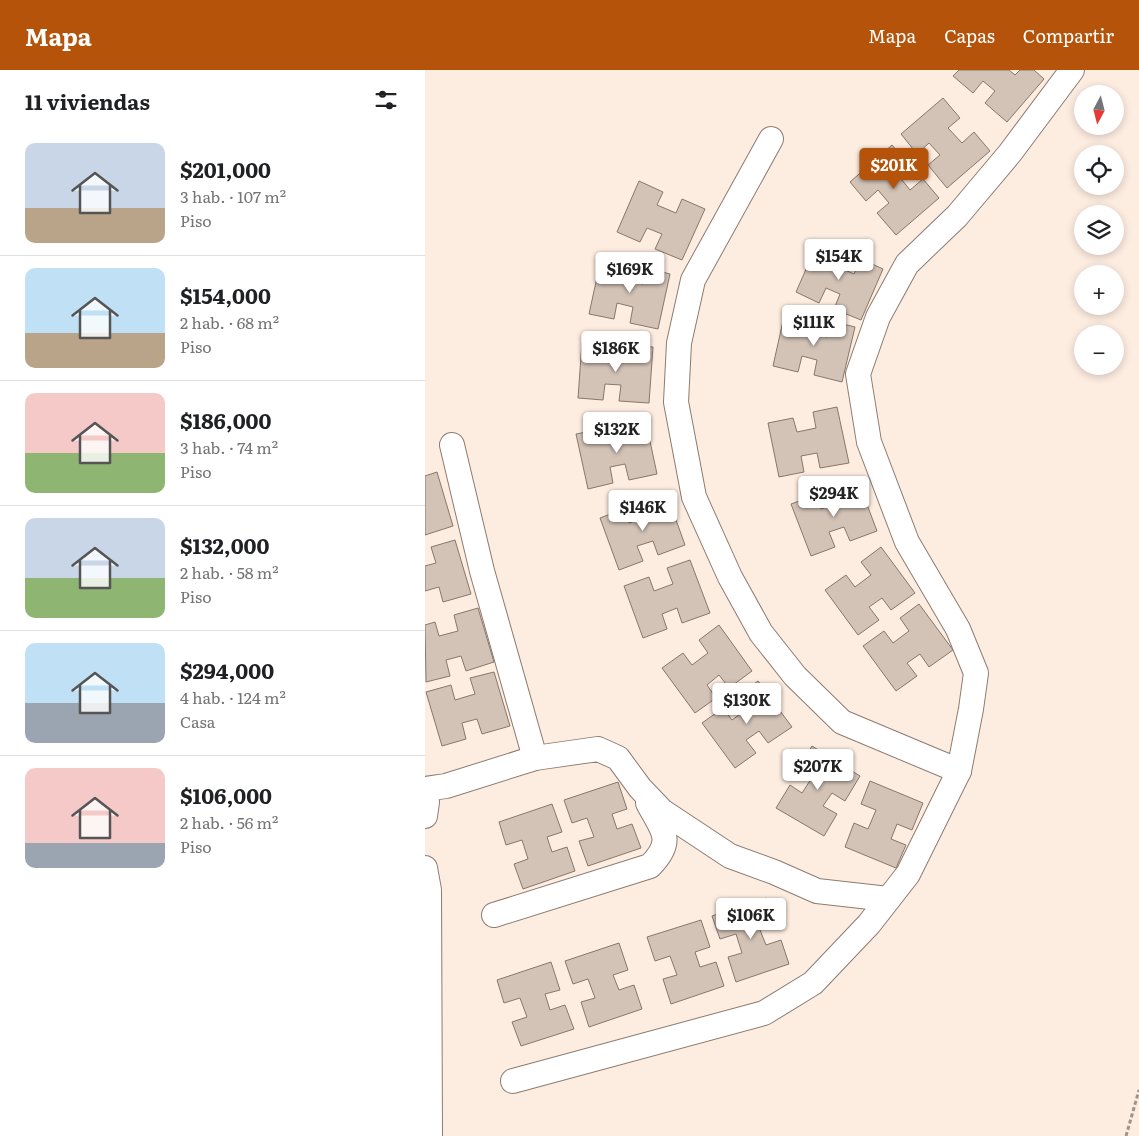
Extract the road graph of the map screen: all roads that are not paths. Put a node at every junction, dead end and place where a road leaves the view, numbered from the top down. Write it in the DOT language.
graph roads {
  1 [pos="1072,70"];
  2 [pos="771,139"];
  3 [pos="452,445"];
  4 [pos="535,758"];
  5 [pos="959,771"];
  6 [pos="640,788"];
  7 [pos="425,790"];
  8 [pos="425,794"];
  9 [pos="425,816"];
  10 [pos="425,868"];
  11 [pos="888,899"];
  12 [pos="494,915"];
  13 [pos="513,1081"];
  14 [pos="430,1136"];
  1 -- 5 [label="street"];
  2 -- 5 [label="street"];
  3 -- 4 [label="street"];
  4 -- 6 [label="street"];
  4 -- 7 [label="street"];
  5 -- 11 [label="street"];
  6 -- 11 [label="street"];
  6 -- 12 [label="street"];
  8 -- 9 [label="street"];
  10 -- 14 [label="street"];
  11 -- 13 [label="street"];
}
